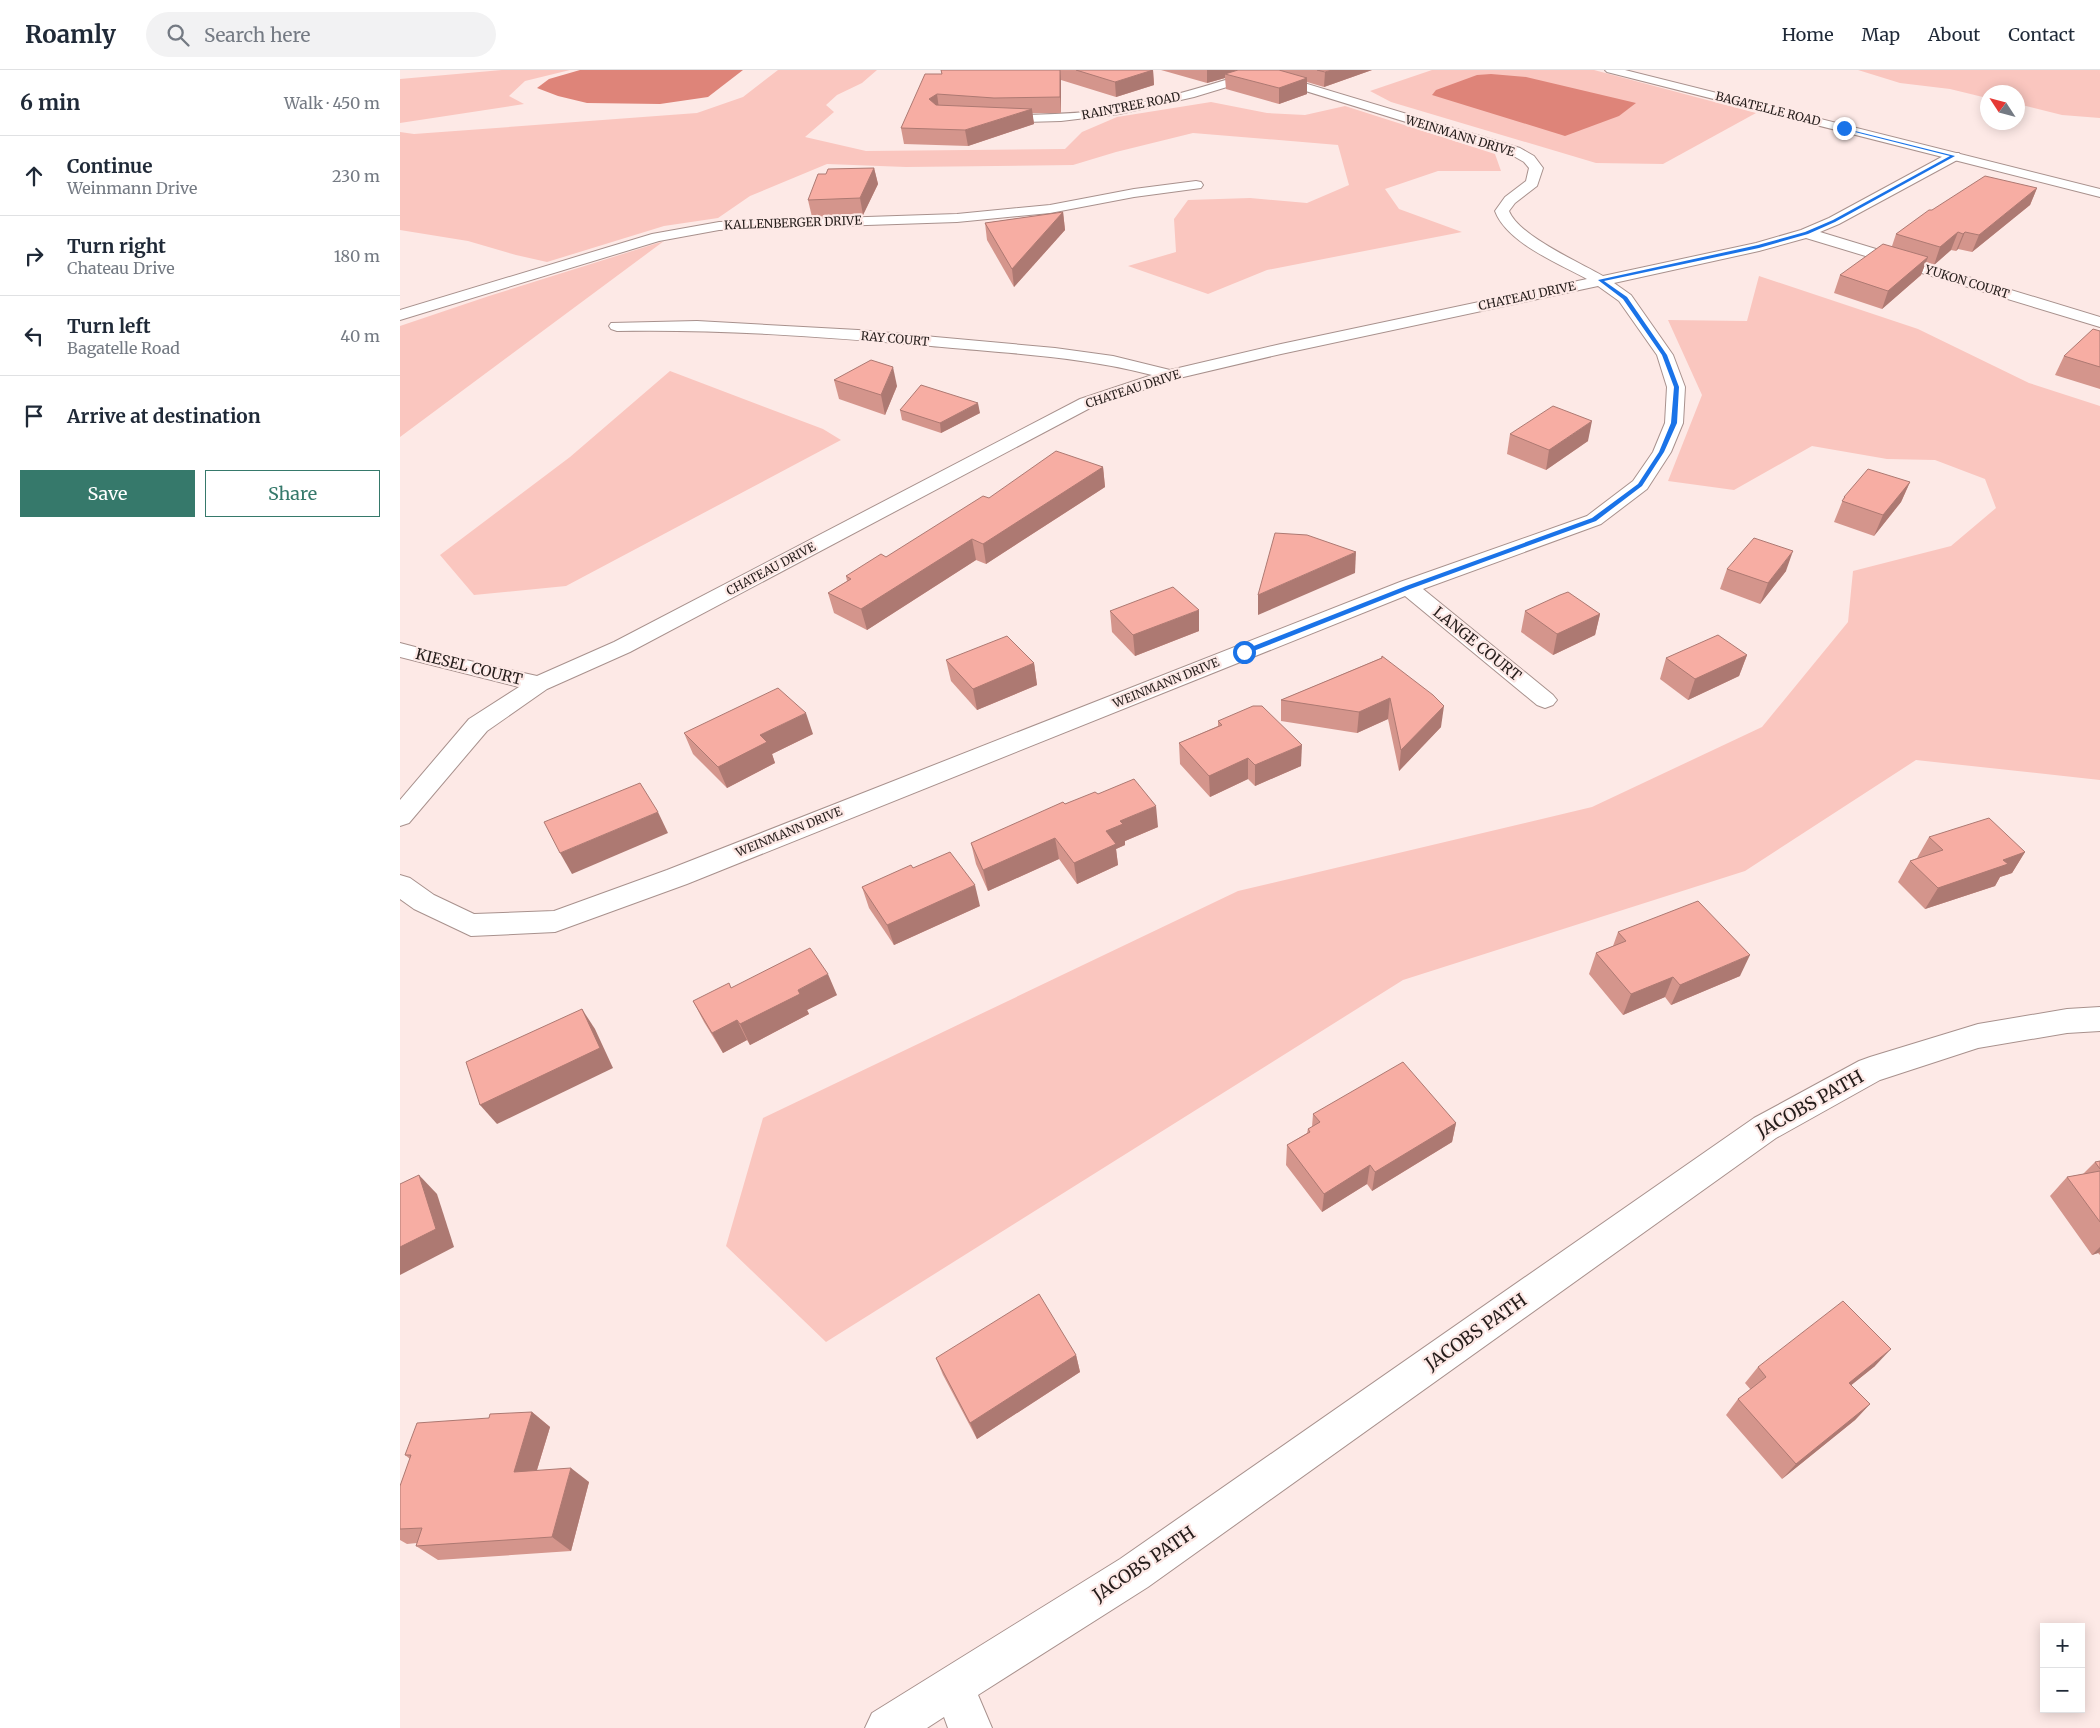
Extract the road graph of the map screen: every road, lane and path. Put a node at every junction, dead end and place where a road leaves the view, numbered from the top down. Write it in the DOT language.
graph roads {
  1 [pos="1611,70"];
  2 [pos="1254,72"];
  3 [pos="983,119"];
  4 [pos="1954,156"];
  5 [pos="1196,185"];
  6 [pos="2100,193"];
  7 [pos="1806,233"];
  8 [pos="1600,280"];
  9 [pos="400,315"];
  10 [pos="2100,322"];
  11 [pos="617,326"];
  12 [pos="1170,375"];
  13 [pos="1408,588"];
  14 [pos="400,650"];
  15 [pos="539,684"];
  16 [pos="1545,700"];
  17 [pos="400,817"];
  18 [pos="400,885"];
  19 [pos="2100,1019"];
  20 [pos="953,1688"];
  21 [pos="887,1728"];
  22 [pos="970,1728"];
  1 -- 4 [label="street, BAGATELLE ROAD"];
  2 -- 3 [label="street, RAINTREE ROAD"];
  2 -- 8 [label="street, WEINMANN DRIVE"];
  4 -- 6 [label="street, BAGATELLE ROAD"];
  4 -- 7 [label="street, CHATEAU DRIVE"];
  5 -- 9 [label="street, KALLENBERGER DRIVE"];
  7 -- 8 [label="street, CHATEAU DRIVE"];
  7 -- 10 [label="street, YUKON COURT"];
  8 -- 12 [label="street, CHATEAU DRIVE"];
  8 -- 13 [label="street, WEINMANN DRIVE"];
  11 -- 12 [label="street, RAY COURT"];
  12 -- 15 [label="street, CHATEAU DRIVE"];
  13 -- 16 [label="street, LANGE COURT"];
  13 -- 18 [label="street, WEINMANN DRIVE"];
  14 -- 15 [label="street, KIESEL COURT"];
  15 -- 17 [label="street, CHATEAU DRIVE"];
  19 -- 20 [label="street, JACOBS PATH"];
  20 -- 21 [label="street, JACOBS PATH"];
  20 -- 22 [label="street"];
}
